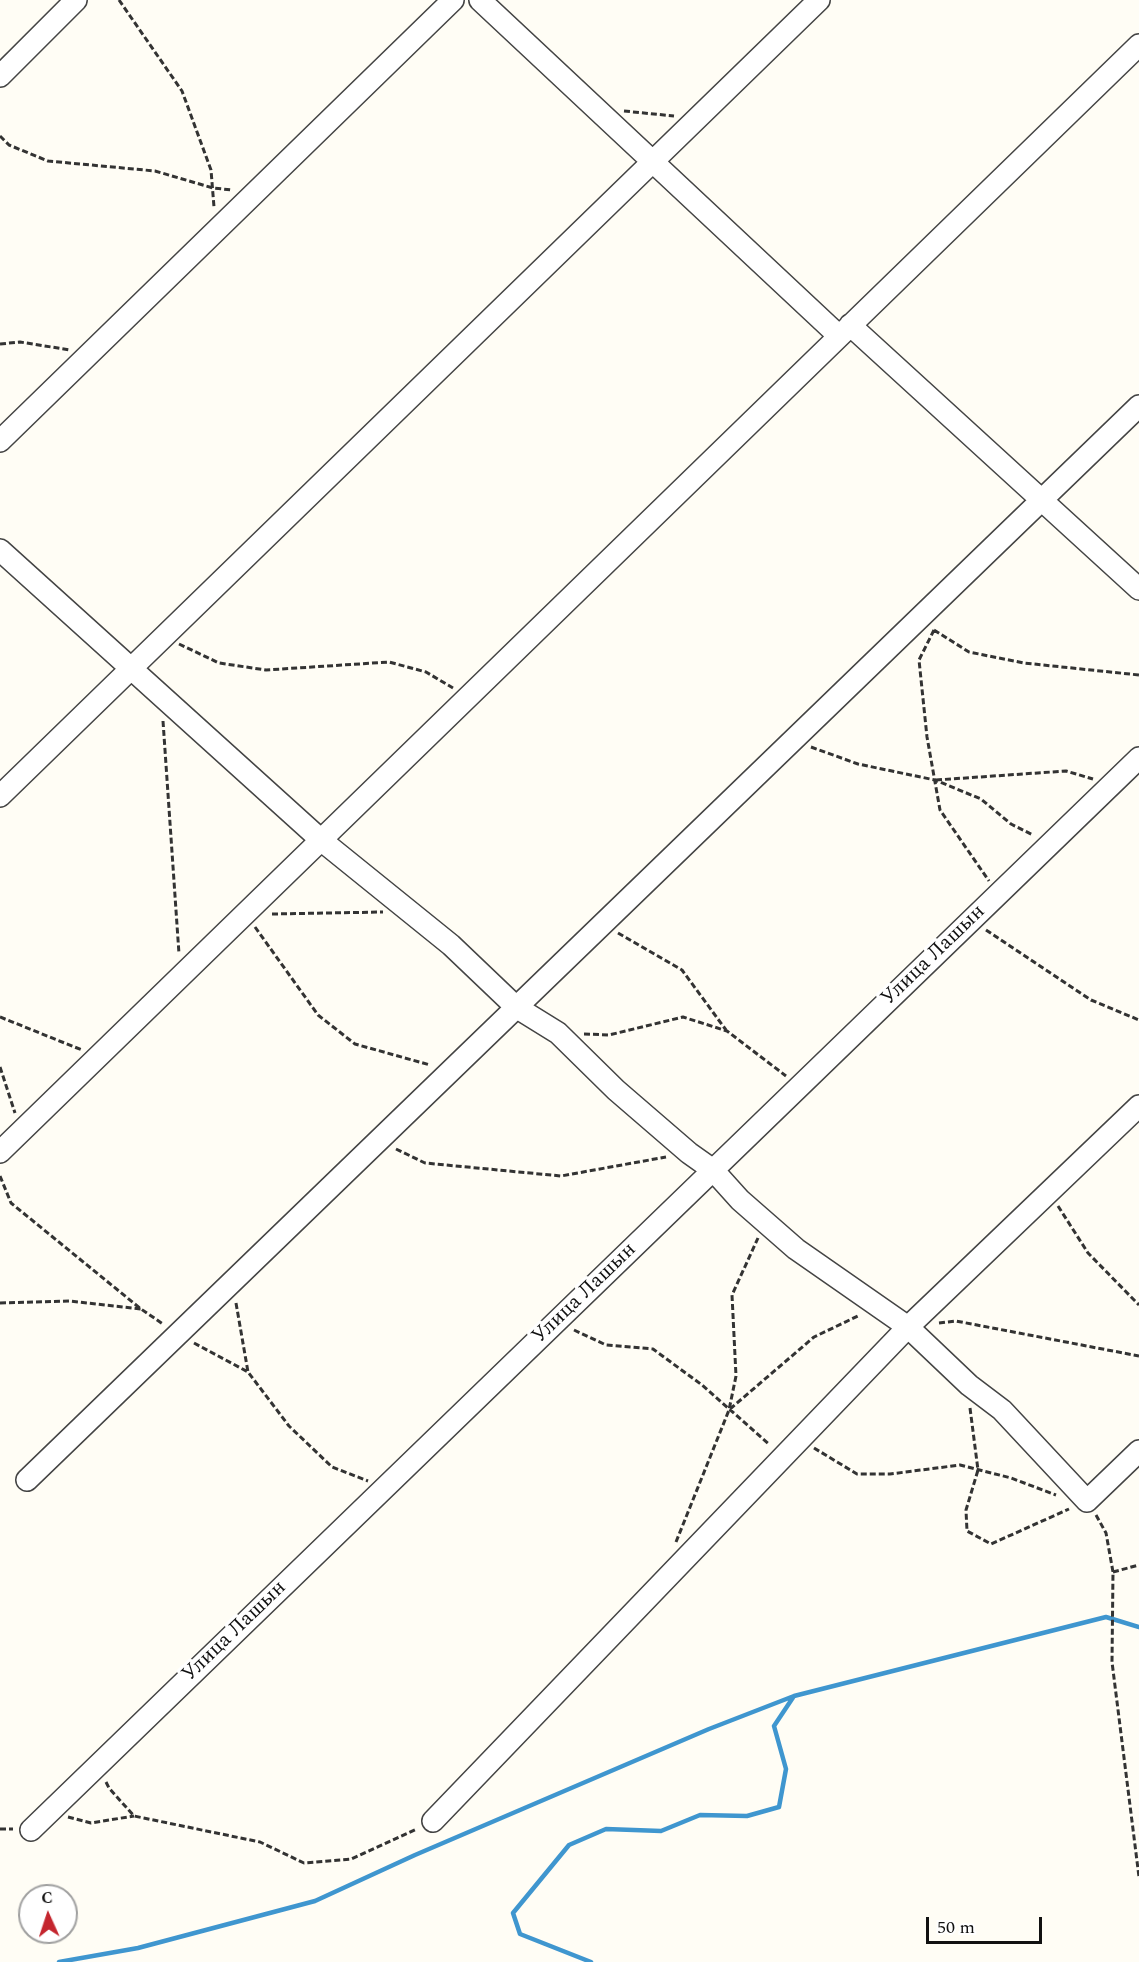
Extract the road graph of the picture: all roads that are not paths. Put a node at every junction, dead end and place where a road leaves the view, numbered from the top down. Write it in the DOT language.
graph roads {
  1 [pos="76,0"];
  2 [pos="453,0"];
  3 [pos="480,0"];
  4 [pos="819,0"];
  5 [pos="1139,45"];
  6 [pos="0,76"];
  7 [pos="654,163"];
  8 [pos="845,331"];
  9 [pos="1139,406"];
  10 [pos="0,441"];
  11 [pos="1041,500"];
  12 [pos="0,550"];
  13 [pos="1139,589"];
  14 [pos="130,670"];
  15 [pos="1139,758"];
  16 [pos="0,796"];
  17 [pos="321,840"];
  18 [pos="516,1007"];
  19 [pos="1139,1106"];
  20 [pos="0,1152"];
  21 [pos="713,1170"];
  22 [pos="908,1327"];
  23 [pos="1139,1451"];
  24 [pos="27,1480"];
  25 [pos="434,1821"];
  26 [pos="31,1830"];
  1 -- 6 [label="street"];
  2 -- 10 [label="street"];
  3 -- 7 [label="street"];
  4 -- 7 [label="street"];
  5 -- 8 [label="street"];
  7 -- 8 [label="street"];
  7 -- 14 [label="street"];
  8 -- 11 [label="street"];
  8 -- 17 [label="street"];
  9 -- 11 [label="street"];
  11 -- 13 [label="street"];
  11 -- 18 [label="street"];
  12 -- 14 [label="street"];
  14 -- 16 [label="street"];
  14 -- 17 [label="street"];
  15 -- 21 [label="street, Улица Лашын"];
  17 -- 18 [label="street"];
  17 -- 20 [label="street"];
  18 -- 21 [label="street"];
  18 -- 24 [label="street"];
  19 -- 22 [label="street"];
  21 -- 22 [label="street"];
  21 -- 26 [label="street, Улица Лашын"];
  22 -- 23 [label="street"];
  22 -- 25 [label="street"];
}
